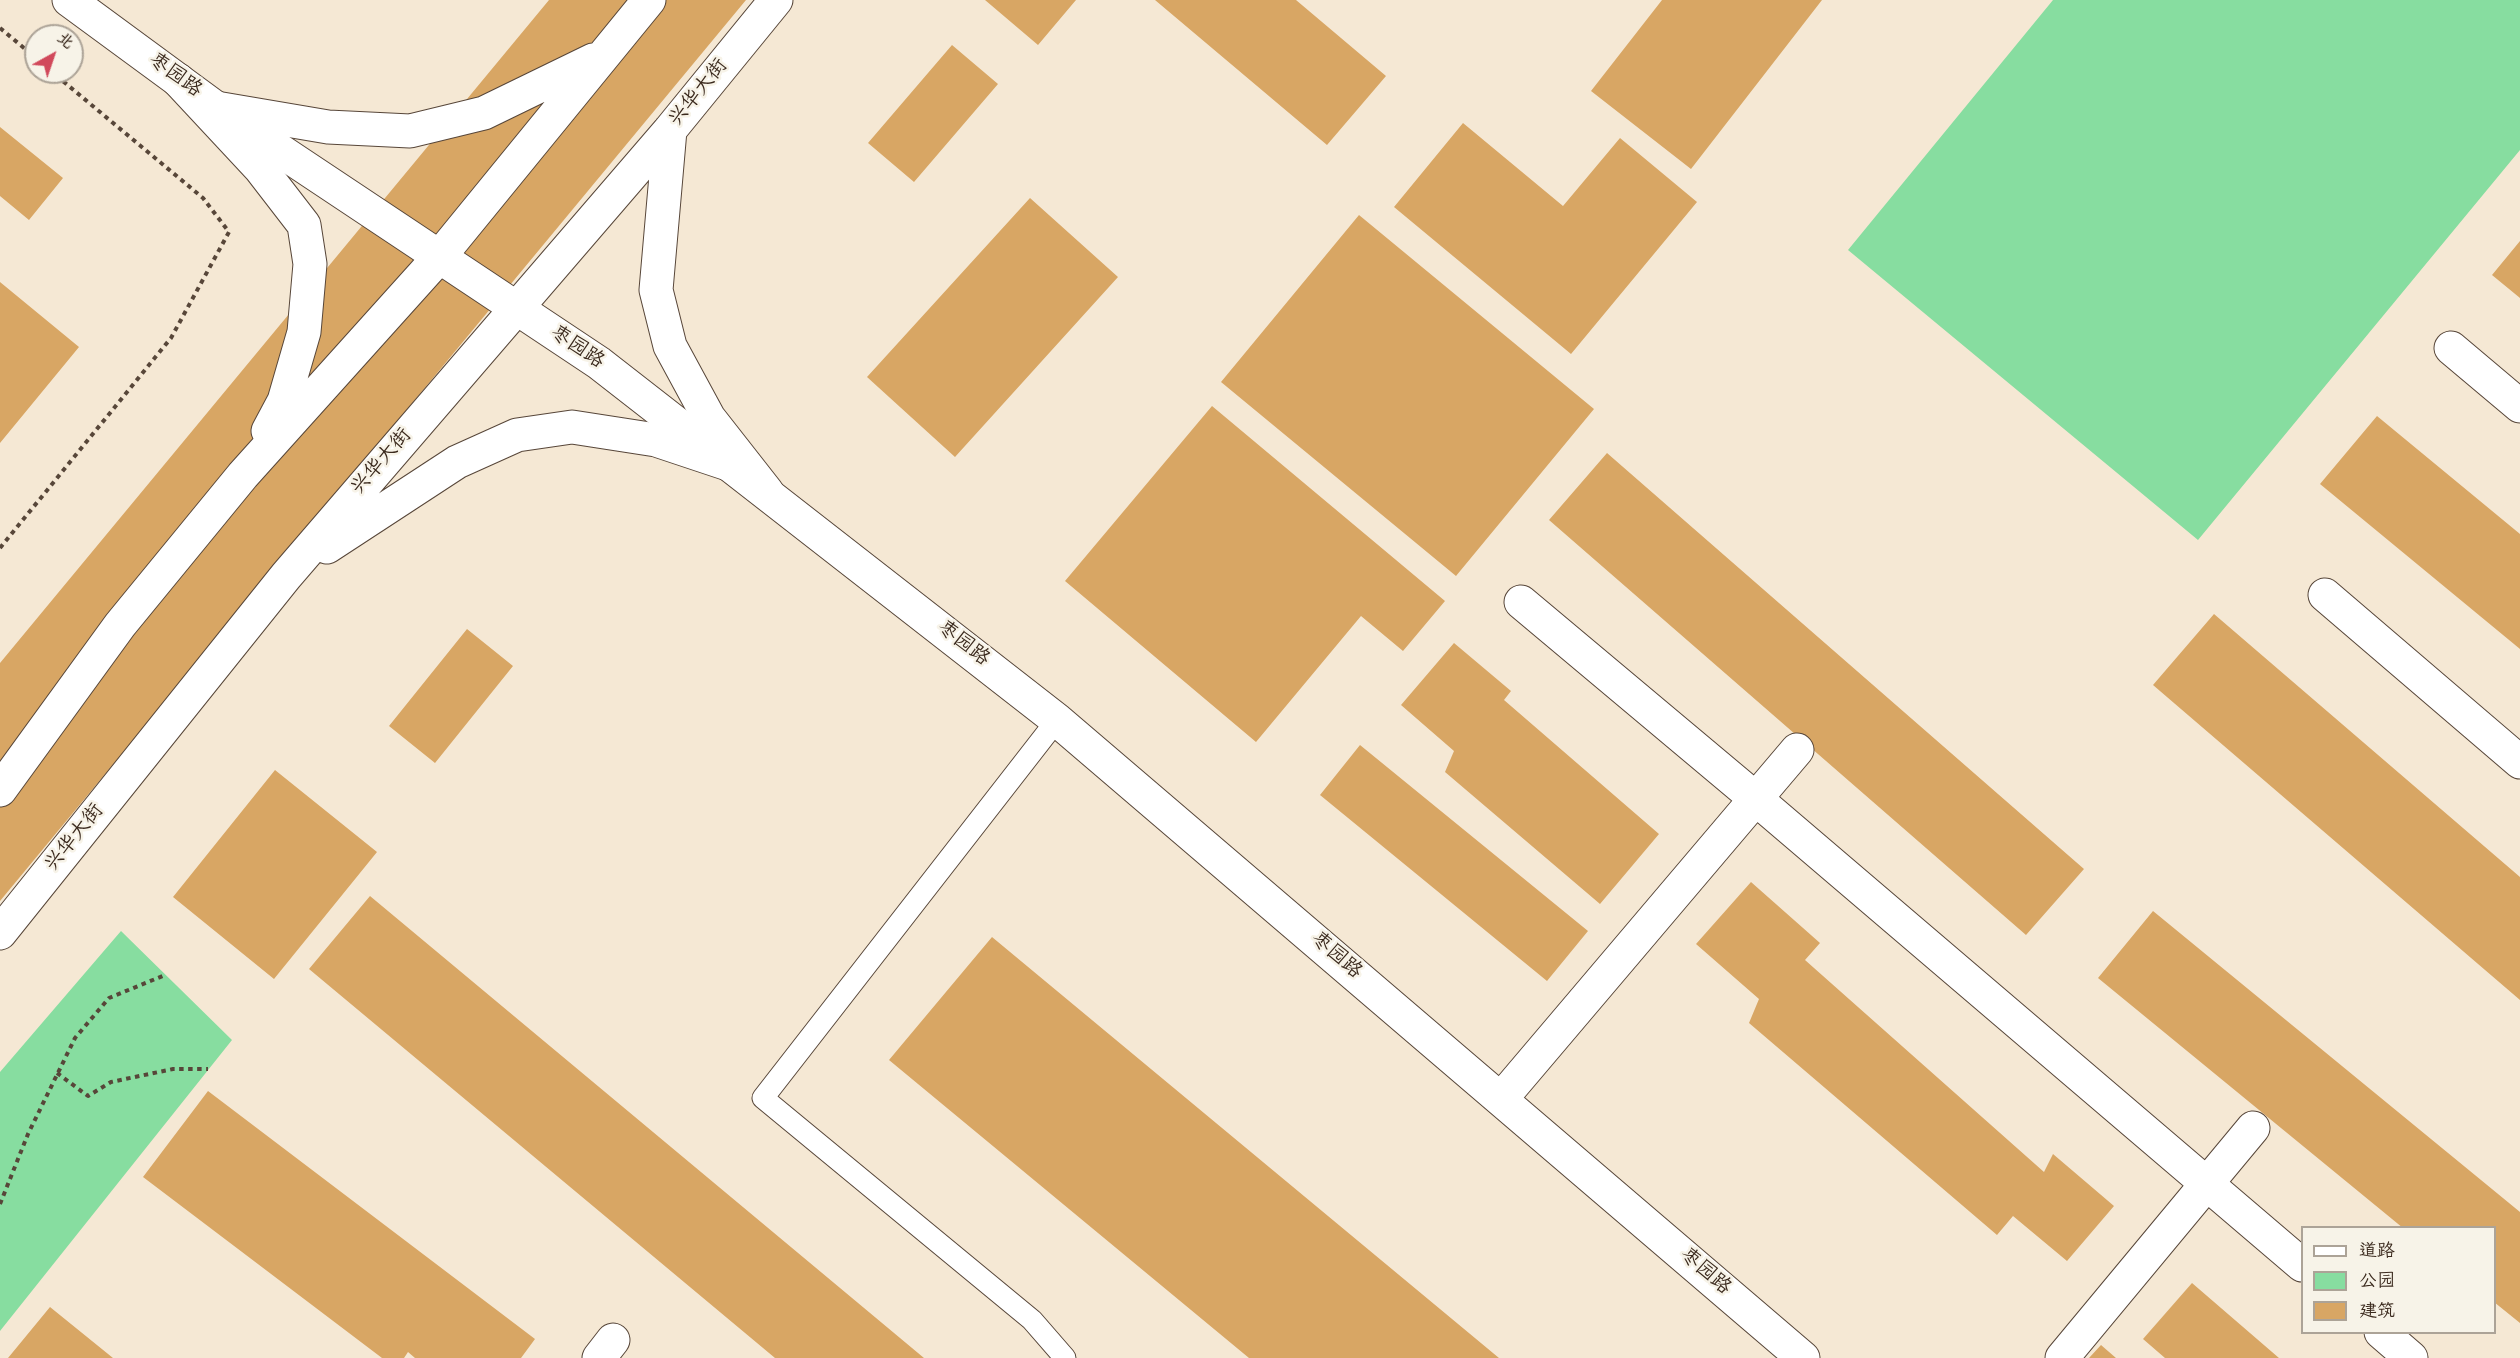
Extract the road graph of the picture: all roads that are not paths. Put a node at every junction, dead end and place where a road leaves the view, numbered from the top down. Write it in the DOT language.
graph roads {
  1 [pos="69,0"];
  2 [pos="649,0"];
  3 [pos="776,0"];
  4 [pos="605,54"];
  5 [pos="178,80"];
  6 [pos="216,108"];
  7 [pos="670,130"];
  8 [pos="440,256"];
  9 [pos="516,310"];
  10 [pos="2451,348"];
  11 [pos="2520,406"];
  12 [pos="734,466"];
  13 [pos="243,475"];
  14 [pos="767,492"];
  15 [pos="286,576"];
  16 [pos="2325,595"];
  17 [pos="1521,602"];
  18 [pos="1058,720"];
  19 [pos="1797,750"];
  20 [pos="2520,762"];
  21 [pos="0,790"];
  22 [pos="1756,799"];
  23 [pos="0,933"];
  24 [pos="1501,1099"];
  25 [pos="2253,1128"];
  26 [pos="2207,1183"];
  27 [pos="2301,1264"];
  28 [pos="2383,1334"];
  29 [pos="1065,1358"];
  30 [pos="1803,1358"];
  31 [pos="2062,1358"];
  32 [pos="2411,1358"];
  1 -- 5 [label="street, 枣园路"];
  2 -- 4 [label="street"];
  3 -- 7 [label="street, 兴华大街"];
  4 -- 6 [label="street"];
  4 -- 8 [label="street"];
  5 -- 6 [label="street, 枣园路"];
  5 -- 13 [label="street"];
  6 -- 8 [label="street, 枣园路"];
  7 -- 9 [label="street, 兴华大街"];
  7 -- 14 [label="street"];
  8 -- 9 [label="street, 枣园路"];
  8 -- 13 [label="street"];
  9 -- 12 [label="street, 枣园路"];
  9 -- 15 [label="street, 兴华大街"];
  10 -- 11 [label="street"];
  12 -- 14 [label="street, 枣园路"];
  12 -- 15 [label="street"];
  13 -- 21 [label="street"];
  14 -- 18 [label="street, 枣园路"];
  15 -- 23 [label="street, 兴华大街"];
  16 -- 20 [label="street"];
  17 -- 22 [label="street"];
  18 -- 24 [label="street, 枣园路"];
  18 -- 29 [label="lane"];
  19 -- 22 [label="street"];
  22 -- 24 [label="street"];
  22 -- 26 [label="street"];
  24 -- 30 [label="street, 枣园路"];
  25 -- 26 [label="street"];
  26 -- 27 [label="street"];
  26 -- 31 [label="street"];
  28 -- 32 [label="street"];
}
